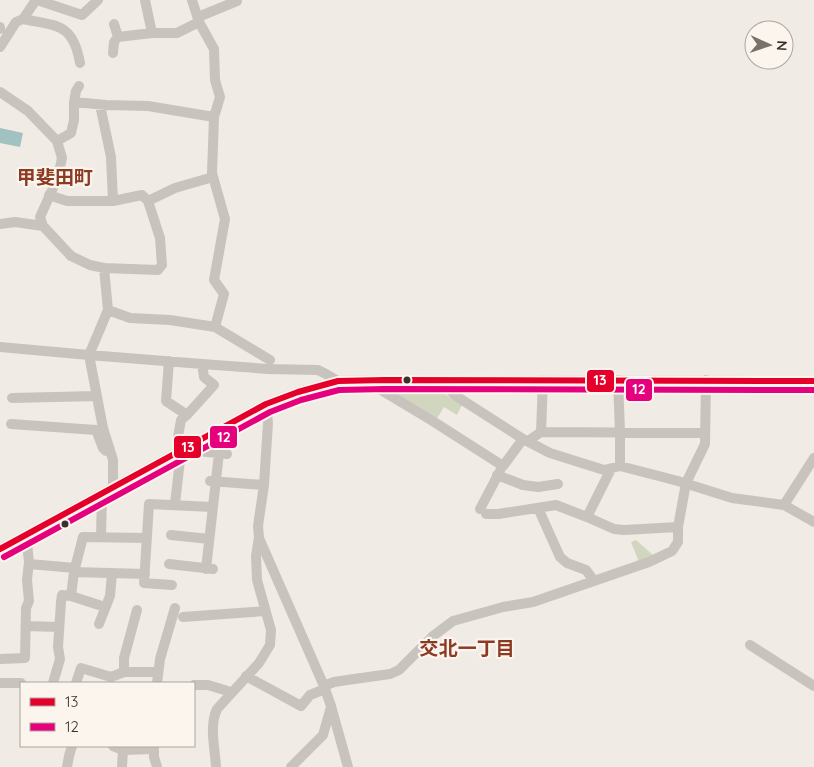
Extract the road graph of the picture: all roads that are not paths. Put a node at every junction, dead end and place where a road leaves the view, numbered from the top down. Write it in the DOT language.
graph roads {
  1 [pos="37,0"];
  2 [pos="98,0"];
  3 [pos="145,0"];
  4 [pos="192,0"];
  5 [pos="236,0"];
  6 [pos="199,19"];
  7 [pos="22,20"];
  8 [pos="114,24"];
  9 [pos="152,33"];
  10 [pos="118,37"];
  11 [pos="0,47"];
  12 [pos="113,53"];
  13 [pos="80,63"];
  14 [pos="79,86"];
  15 [pos="0,92"];
  16 [pos="74,102"];
  17 [pos="100,104"];
  18 [pos="214,116"];
  19 [pos="57,141"];
  20 [pos="213,177"];
  21 [pos="49,195"];
  22 [pos="113,201"];
  23 [pos="148,201"];
  24 [pos="0,224"];
  25 [pos="42,226"];
  26 [pos="104,268"];
  27 [pos="108,310"];
  28 [pos="215,328"];
  29 [pos="0,347"];
  30 [pos="89,355"];
  31 [pos="169,361"];
  32 [pos="202,364"];
  33 [pos="269,364"];
  34 [pos="543,380"];
  35 [pos="618,380"];
  36 [pos="706,380"];
  37 [pos="814,380"];
  38 [pos="338,381"];
  39 [pos="366,381"];
  40 [pos="441,381"];
  41 [pos="96,396"];
  42 [pos="12,398"];
  43 [pos="266,404"];
  44 [pos="187,415"];
  45 [pos="11,424"];
  46 [pos="541,432"];
  47 [pos="620,432"];
  48 [pos="705,433"];
  49 [pos="178,437"];
  50 [pos="526,440"];
  51 [pos="184,449"];
  52 [pos="814,458"];
  53 [pos="113,460"];
  54 [pos="615,468"];
  55 [pos="500,471"];
  56 [pos="212,481"];
  57 [pos="686,483"];
  58 [pos="558,484"];
  59 [pos="264,485"];
  60 [pos="113,488"];
  61 [pos="102,495"];
  62 [pos="174,504"];
  63 [pos="784,505"];
  64 [pos="212,507"];
  65 [pos="538,508"];
  66 [pos="587,517"];
  67 [pos="814,522"];
  68 [pos="678,527"];
  69 [pos="171,534"];
  70 [pos="26,535"];
  71 [pos="101,537"];
  72 [pos="259,537"];
  73 [pos="147,538"];
  74 [pos="209,539"];
  75 [pos="0,549"];
  76 [pos="29,564"];
  77 [pos="169,564"];
  78 [pos="75,570"];
  79 [pos="112,574"];
  80 [pos="145,574"];
  81 [pos="594,581"];
  82 [pos="172,586"];
  83 [pos="71,596"];
  84 [pos="105,607"];
  85 [pos="175,608"];
  86 [pos="137,610"];
  87 [pos="265,611"];
  88 [pos="183,617"];
  89 [pos="99,624"];
  90 [pos="26,626"];
  91 [pos="59,627"];
  92 [pos="750,645"];
  93 [pos="0,659"];
  94 [pos="124,672"];
  95 [pos="158,672"];
  96 [pos="246,676"];
  97 [pos="53,682"];
  98 [pos="76,682"];
  99 [pos="157,682"];
  100 [pos="0,683"];
  101 [pos="20,683"];
  102 [pos="195,686"];
  103 [pos="814,686"];
  104 [pos="324,688"];
  105 [pos="231,692"];
  106 [pos="331,706"];
  107 [pos="72,747"];
  108 [pos="118,748"];
  109 [pos="67,767"];
  110 [pos="122,767"];
  111 [pos="157,767"];
  112 [pos="216,767"];
  113 [pos="291,767"];
  114 [pos="348,767"];
  1 -- 2 [label="street"];
  1 -- 7 [label="street"];
  3 -- 9 [label="street"];
  4 -- 6 [label="street"];
  5 -- 6 [label="street"];
  6 -- 9 [label="street"];
  6 -- 18 [label="street"];
  7 -- 11 [label="street"];
  7 -- 13 [label="street"];
  8 -- 10 [label="street"];
  9 -- 10 [label="street"];
  10 -- 12 [label="street"];
  14 -- 16 [label="street"];
  15 -- 19 [label="street"];
  16 -- 17 [label="street"];
  16 -- 19 [label="street"];
  17 -- 18 [label="street"];
  17 -- 22 [label="street"];
  18 -- 20 [label="street"];
  19 -- 21 [label="street"];
  20 -- 23 [label="street"];
  20 -- 28 [label="street"];
  21 -- 22 [label="street"];
  21 -- 25 [label="street"];
  22 -- 23 [label="street"];
  23 -- 26 [label="street"];
  24 -- 25 [label="street"];
  25 -- 26 [label="street"];
  26 -- 27 [label="street"];
  27 -- 28 [label="street"];
  27 -- 30 [label="street"];
  28 -- 33 [label="street"];
  29 -- 30 [label="street"];
  30 -- 31 [label="street"];
  30 -- 41 [label="street"];
  31 -- 32 [label="street"];
  31 -- 44 [label="street"];
  32 -- 33 [label="street"];
  32 -- 44 [label="street"];
  33 -- 38 [label="street"];
  34 -- 35 [label="street"];
  34 -- 40 [label="street"];
  34 -- 46 [label="street"];
  35 -- 36 [label="street"];
  35 -- 47 [label="street"];
  36 -- 37 [label="street"];
  36 -- 48 [label="street"];
  38 -- 39 [label="street"];
  38 -- 43 [label="street"];
  39 -- 40 [label="street"];
  39 -- 55 [label="street"];
  40 -- 50 [label="street"];
  41 -- 42 [label="street"];
  41 -- 53 [label="street"];
  43 -- 51 [label="street"];
  43 -- 59 [label="street"];
  44 -- 49 [label="street"];
  45 -- 53 [label="street"];
  46 -- 47 [label="street"];
  46 -- 50 [label="street"];
  47 -- 48 [label="street"];
  47 -- 54 [label="street"];
  48 -- 57 [label="street"];
  50 -- 54 [label="street"];
  50 -- 55 [label="street"];
  51 -- 56 [label="street"];
  51 -- 60 [label="street"];
  51 -- 62 [label="street"];
  52 -- 63 [label="street"];
  53 -- 60 [label="street"];
  54 -- 57 [label="street"];
  54 -- 66 [label="street"];
  55 -- 58 [label="street"];
  55 -- 65 [label="street"];
  56 -- 59 [label="street"];
  56 -- 64 [label="street"];
  57 -- 63 [label="street"];
  57 -- 68 [label="street"];
  59 -- 72 [label="street"];
  60 -- 61 [label="street"];
  61 -- 70 [label="street"];
  61 -- 71 [label="street"];
  62 -- 64 [label="street"];
  62 -- 73 [label="street"];
  63 -- 67 [label="street"];
  64 -- 74 [label="street"];
  65 -- 66 [label="street"];
  65 -- 81 [label="street"];
  66 -- 68 [label="street"];
  68 -- 81 [label="street"];
  69 -- 74 [label="street"];
  70 -- 75 [label="street"];
  70 -- 76 [label="street"];
  71 -- 73 [label="street"];
  71 -- 78 [label="street"];
  72 -- 87 [label="street"];
  72 -- 104 [label="street"];
  73 -- 80 [label="street"];
  74 -- 77 [label="street"];
  76 -- 78 [label="street"];
  76 -- 90 [label="street"];
  78 -- 79 [label="street"];
  78 -- 83 [label="street"];
  79 -- 80 [label="street"];
  79 -- 84 [label="street"];
  80 -- 82 [label="street"];
  81 -- 104 [label="street"];
  83 -- 84 [label="street"];
  83 -- 91 [label="street"];
  84 -- 89 [label="street"];
  85 -- 95 [label="street"];
  86 -- 94 [label="street"];
  87 -- 88 [label="street"];
  87 -- 96 [label="street"];
  90 -- 91 [label="street"];
  90 -- 93 [label="street"];
  91 -- 97 [label="street"];
  92 -- 103 [label="street"];
  94 -- 95 [label="street"];
  94 -- 98 [label="street"];
  95 -- 99 [label="street"];
  96 -- 104 [label="street"];
  96 -- 105 [label="street"];
  100 -- 101 [label="street"];
  102 -- 105 [label="street"];
  104 -- 106 [label="street"];
  105 -- 112 [label="street"];
  106 -- 113 [label="street"];
  106 -- 114 [label="street"];
  107 -- 109 [label="street"];
  108 -- 110 [label="street"];
  108 -- 111 [label="street"];
}
